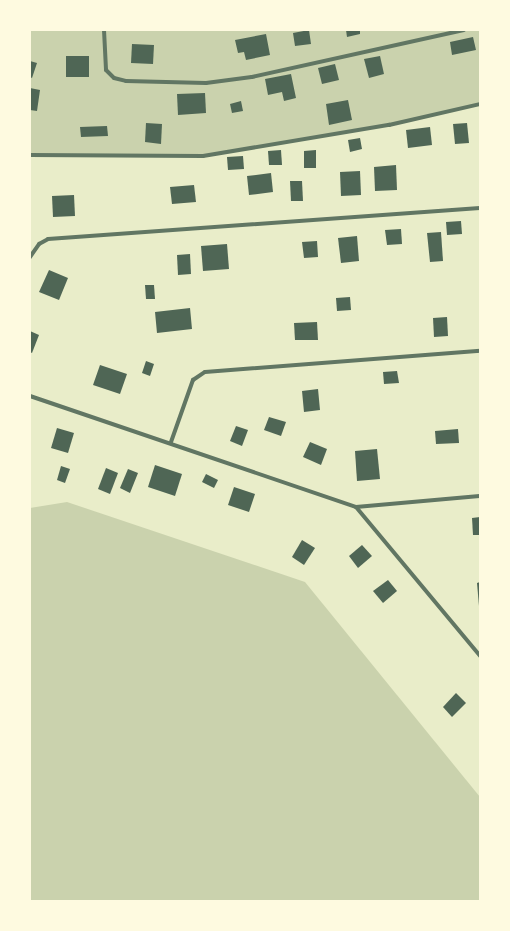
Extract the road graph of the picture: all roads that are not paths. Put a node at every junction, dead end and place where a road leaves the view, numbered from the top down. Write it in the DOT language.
graph roads {
  1 [pos="104,30"];
  2 [pos="464,30"];
  3 [pos="480,104"];
  4 [pos="30,155"];
  5 [pos="480,208"];
  6 [pos="30,257"];
  7 [pos="480,351"];
  8 [pos="30,396"];
  9 [pos="171,442"];
  10 [pos="480,496"];
  11 [pos="356,507"];
  12 [pos="480,656"];
  1 -- 2 [label="street"];
  3 -- 4 [label="street"];
  5 -- 6 [label="street"];
  7 -- 9 [label="street"];
  8 -- 9 [label="street"];
  9 -- 11 [label="street"];
  10 -- 11 [label="street"];
  11 -- 12 [label="street"];
}
